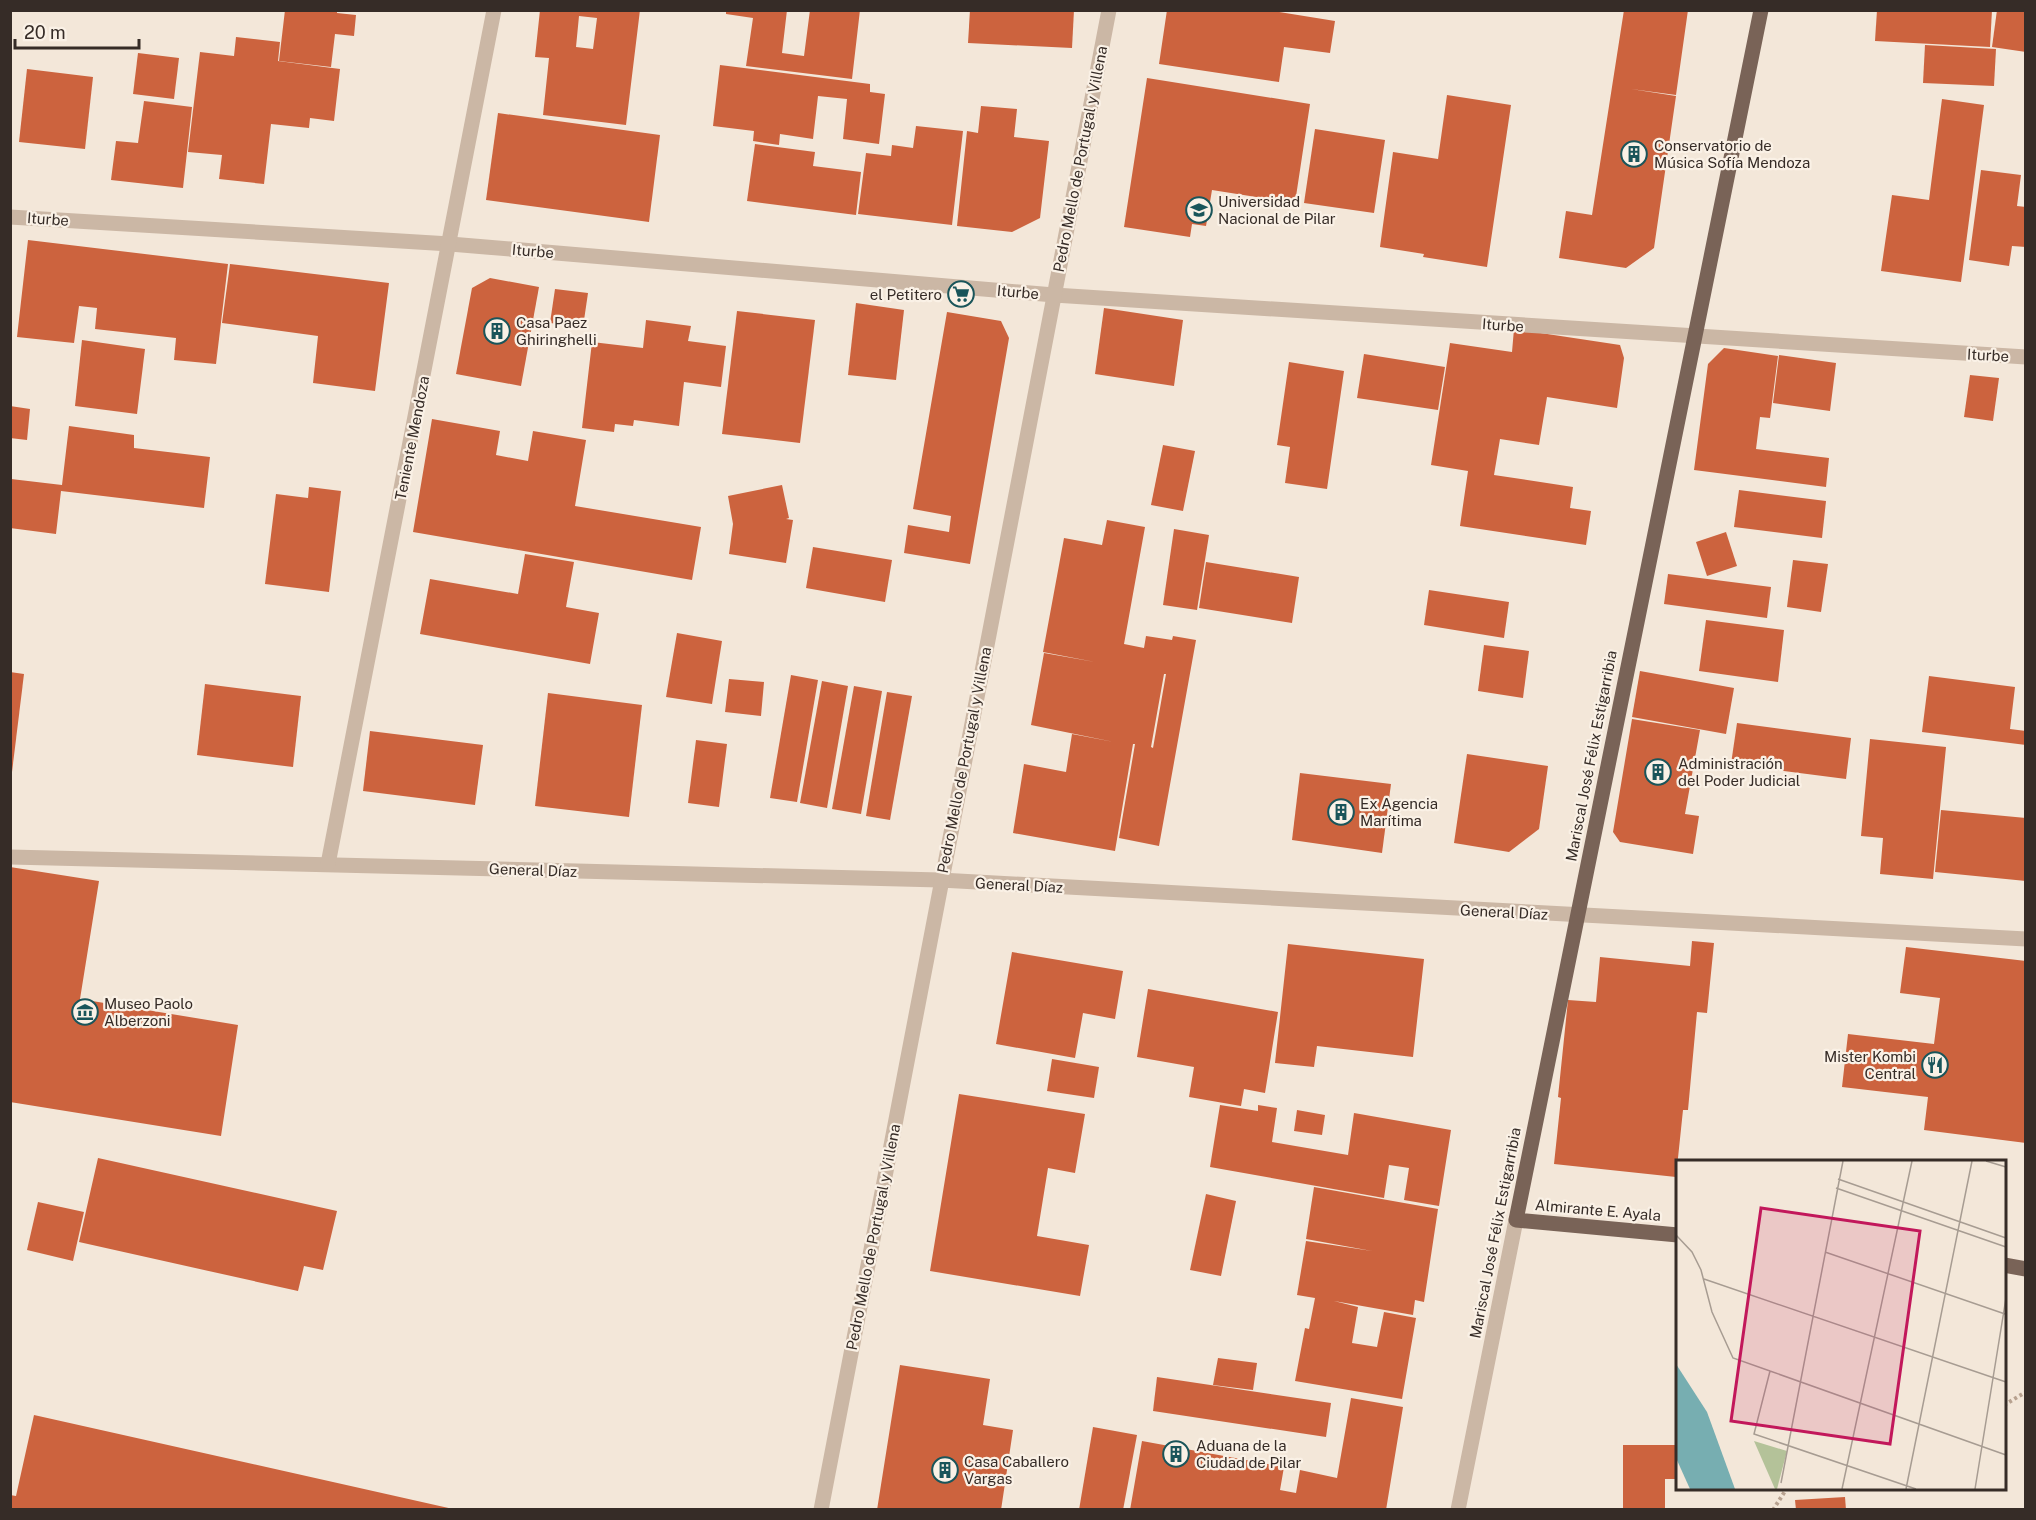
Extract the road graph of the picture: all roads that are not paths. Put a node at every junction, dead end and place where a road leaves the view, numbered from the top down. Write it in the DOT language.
graph roads {
  1 [pos="494,10"];
  2 [pos="1109,10"];
  3 [pos="1761,10"];
  4 [pos="10,217"];
  5 [pos="450,244"];
  6 [pos="1054,295"];
  7 [pos="1694,337"];
  8 [pos="2025,357"];
  9 [pos="10,857"];
  10 [pos="328,864"];
  11 [pos="940,880"];
  12 [pos="1578,916"];
  13 [pos="2025,939"];
  14 [pos="1516,1220"];
  15 [pos="1676,1235"];
  16 [pos="2006,1265"];
  17 [pos="2025,1269"];
  18 [pos="821,1509"];
  19 [pos="1458,1509"];
  1 -- 5 [label="street, Teniente Mendoza"];
  2 -- 6 [label="street, Pedro Mello de Portugal y Villena"];
  3 -- 7 [label="main road, Mariscal José Félix Estigarribia"];
  4 -- 5 [label="street, Iturbe"];
  5 -- 6 [label="street, Iturbe"];
  5 -- 10 [label="street, Teniente Mendoza"];
  6 -- 7 [label="street, Iturbe"];
  6 -- 11 [label="street, Pedro Mello de Portugal y Villena"];
  7 -- 8 [label="street, Iturbe"];
  7 -- 12 [label="main road, Mariscal José Félix Estigarribia"];
  9 -- 10 [label="street, General Díaz"];
  10 -- 11 [label="street, General Díaz"];
  11 -- 12 [label="street, General Díaz"];
  11 -- 18 [label="street, Pedro Mello de Portugal y Villena"];
  12 -- 13 [label="street, General Díaz"];
  12 -- 14 [label="main road, Mariscal José Félix Estigarribia"];
  14 -- 15 [label="main road, Almirante E. Ayala"];
  14 -- 19 [label="street, Mariscal José Félix Estigarribia"];
  16 -- 17 [label="main road"];
}
